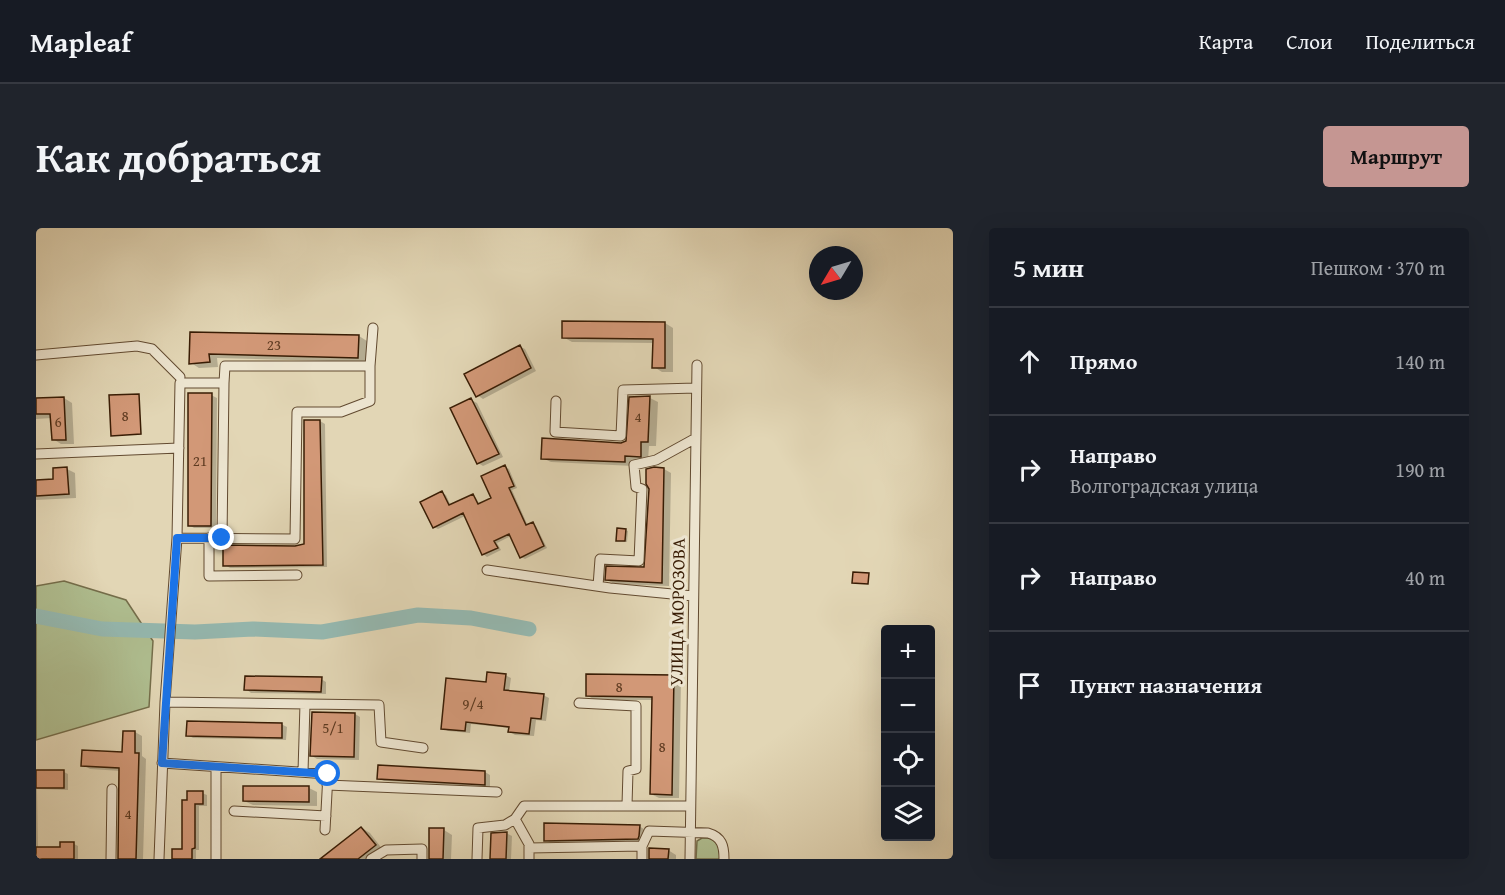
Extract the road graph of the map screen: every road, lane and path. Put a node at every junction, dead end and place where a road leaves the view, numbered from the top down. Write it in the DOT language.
graph roads {
  1 [pos="373,328"];
  2 [pos="36,355"];
  3 [pos="697,365"];
  4 [pos="370,366"];
  5 [pos="180,380"];
  6 [pos="224,383"];
  7 [pos="696,388"];
  8 [pos="556,401"];
  9 [pos="696,438"];
  10 [pos="179,448"];
  11 [pos="36,454"];
  12 [pos="177,538"];
  13 [pos="209,538"];
  14 [pos="222,538"];
  15 [pos="487,570"];
  16 [pos="297,575"];
  17 [pos="598,586"];
  18 [pos="693,596"];
  19 [pos="165,702"];
  20 [pos="579,703"];
  21 [pos="305,704"];
  22 [pos="423,748"];
  23 [pos="162,763"];
  24 [pos="216,767"];
  25 [pos="303,772"];
  26 [pos="327,785"];
  27 [pos="112,789"];
  28 [pos="497,792"];
  29 [pos="627,805"];
  30 [pos="690,806"];
  31 [pos="234,811"];
  32 [pos="326,816"];
  33 [pos="516,819"];
  34 [pos="325,830"];
  35 [pos="690,833"];
  36 [pos="642,846"];
  37 [pos="529,848"];
  38 [pos="111,859"];
  39 [pos="159,859"];
  40 [pos="216,859"];
  41 [pos="371,859"];
  42 [pos="422,859"];
  43 [pos="477,859"];
  44 [pos="529,859"];
  45 [pos="642,859"];
  46 [pos="690,859"];
  47 [pos="724,859"];
  1 -- 4 [label="street"];
  2 -- 5 [label="street"];
  3 -- 7 [label="street, УЛИЦА МОРОЗОВА"];
  4 -- 6 [label="street"];
  4 -- 14 [label="street"];
  5 -- 6 [label="street"];
  5 -- 10 [label="street"];
  6 -- 14 [label="street"];
  7 -- 8 [label="street"];
  7 -- 9 [label="street, УЛИЦА МОРОЗОВА"];
  9 -- 17 [label="street"];
  9 -- 18 [label="street, УЛИЦА МОРОЗОВА"];
  10 -- 11 [label="street"];
  10 -- 12 [label="street"];
  12 -- 13 [label="street"];
  12 -- 19 [label="street"];
  13 -- 14 [label="street"];
  13 -- 16 [label="street"];
  15 -- 17 [label="street"];
  17 -- 18 [label="street"];
  18 -- 30 [label="street, УЛИЦА МОРОЗОВА"];
  19 -- 21 [label="street"];
  19 -- 23 [label="street"];
  20 -- 29 [label="street"];
  21 -- 22 [label="street"];
  21 -- 25 [label="street"];
  23 -- 24 [label="street"];
  23 -- 39 [label="street"];
  24 -- 25 [label="street"];
  24 -- 40 [label="street"];
  25 -- 26 [label="street"];
  26 -- 28 [label="street"];
  26 -- 32 [label="street"];
  27 -- 38 [label="street"];
  29 -- 30 [label="street"];
  29 -- 33 [label="street"];
  30 -- 35 [label="street, УЛИЦА МОРОЗОВА"];
  31 -- 32 [label="street"];
  32 -- 34 [label="street"];
  33 -- 37 [label="street"];
  33 -- 43 [label="street"];
  35 -- 36 [label="street"];
  35 -- 46 [label="street, УЛИЦА МОРОЗОВА"];
  35 -- 47 [label="street"];
  36 -- 37 [label="street"];
  36 -- 45 [label="street"];
  37 -- 44 [label="street"];
  41 -- 42 [label="street"];
}
